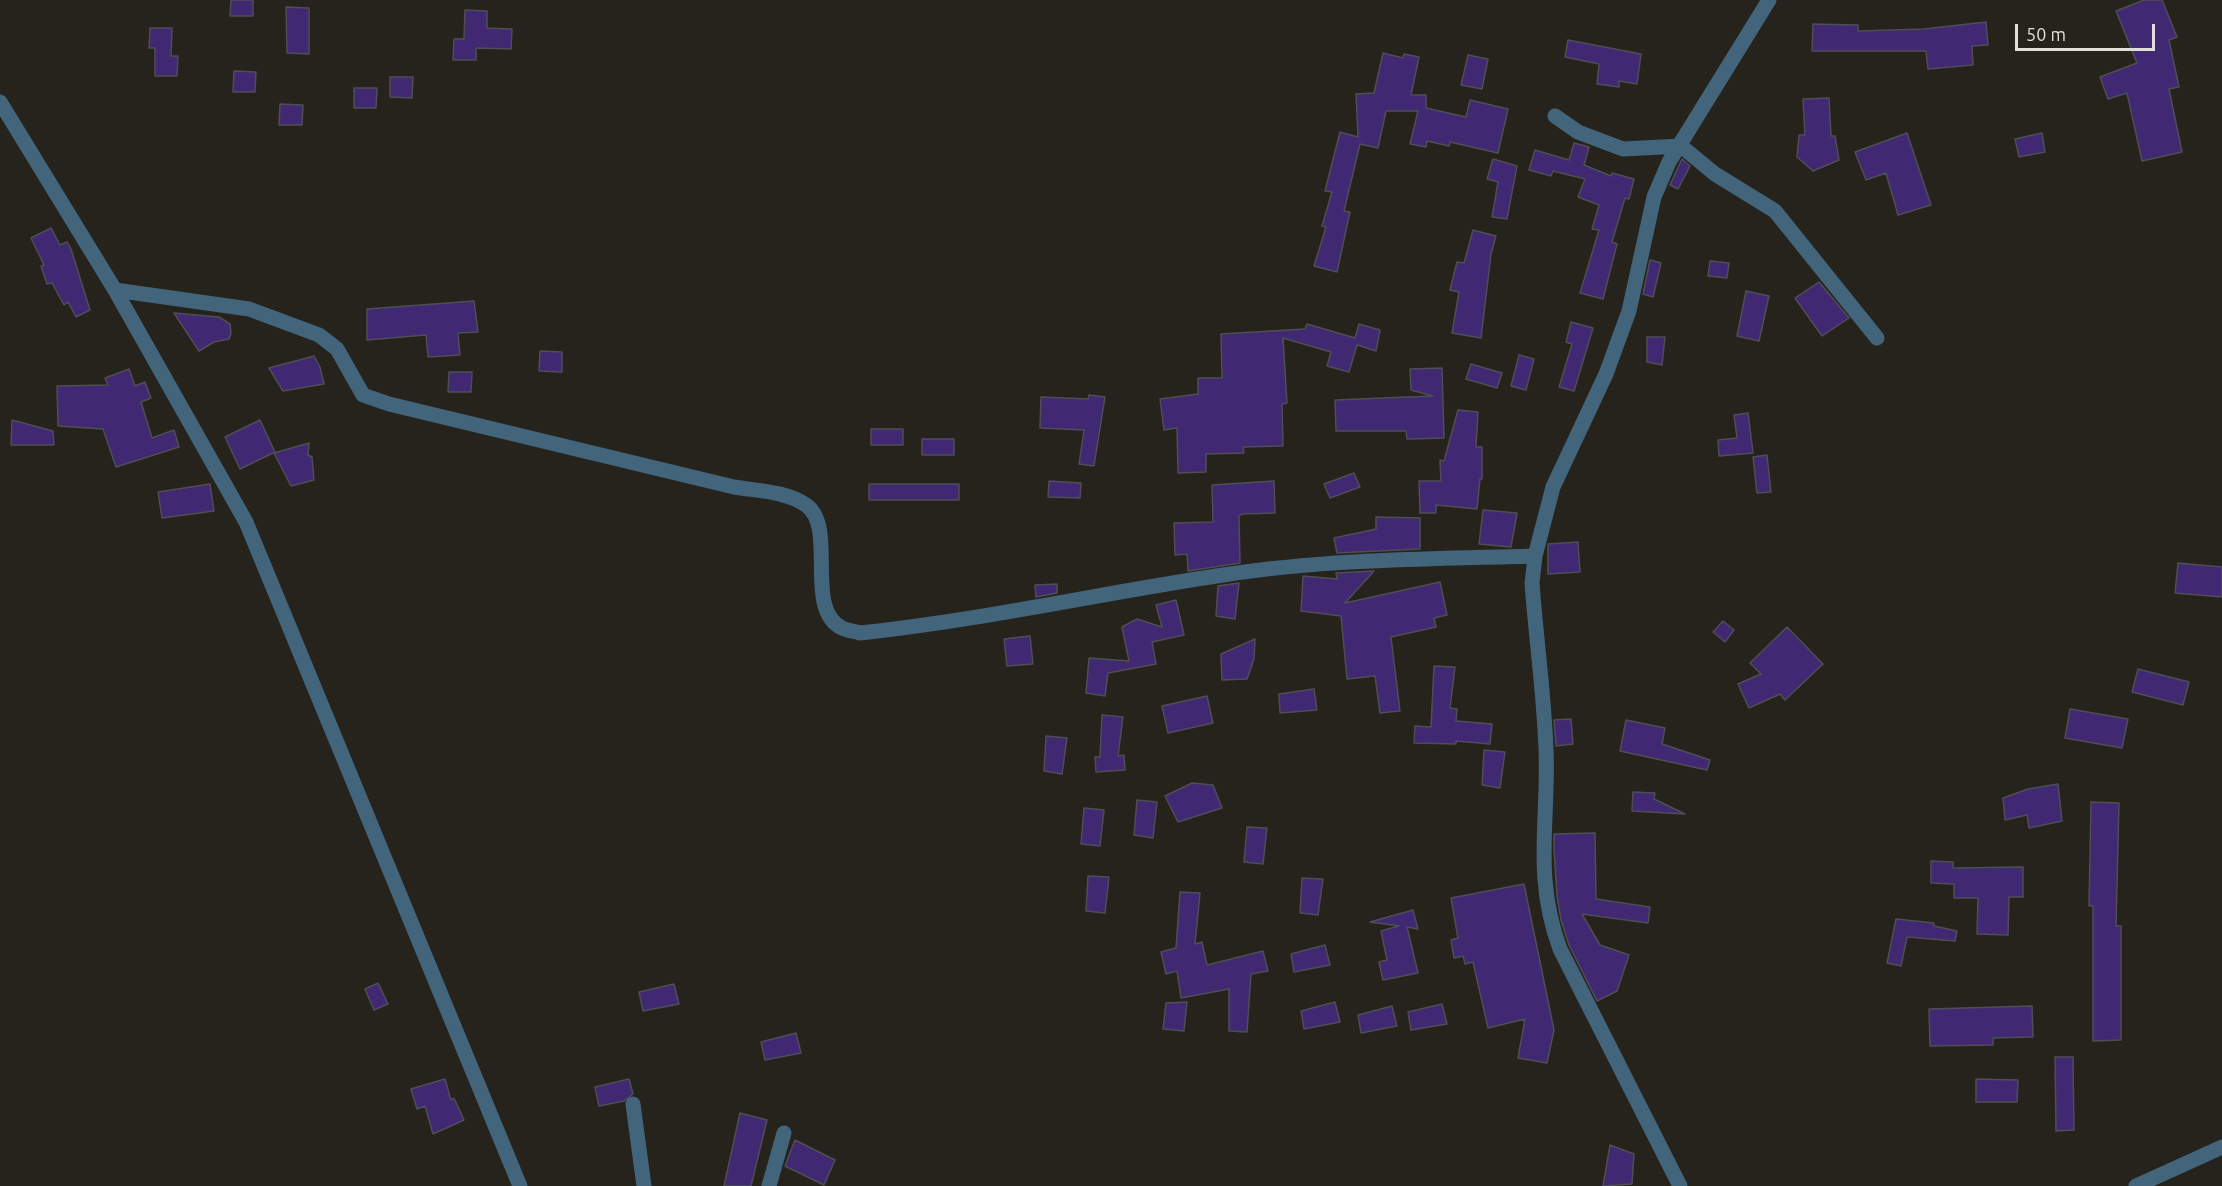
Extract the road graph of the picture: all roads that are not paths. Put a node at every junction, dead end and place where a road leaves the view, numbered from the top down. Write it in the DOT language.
graph roads {
  1 [pos="1769,0"];
  2 [pos="0,102"];
  3 [pos="1556,116"];
  4 [pos="1681,146"];
  5 [pos="115,290"];
  6 [pos="1877,338"];
  7 [pos="1535,556"];
  8 [pos="633,1104"];
  9 [pos="784,1133"];
  10 [pos="2222,1147"];
  11 [pos="520,1186"];
  12 [pos="644,1186"];
  13 [pos="769,1186"];
  14 [pos="1680,1186"];
  15 [pos="2136,1186"];
  1 -- 4 [label="street"];
  2 -- 5 [label="street"];
  3 -- 4 [label="street"];
  4 -- 6 [label="street"];
  4 -- 7 [label="street"];
  5 -- 7 [label="street"];
  5 -- 11 [label="street"];
  7 -- 14 [label="street"];
  8 -- 12 [label="street"];
  9 -- 13 [label="street"];
  10 -- 15 [label="street"];
}
